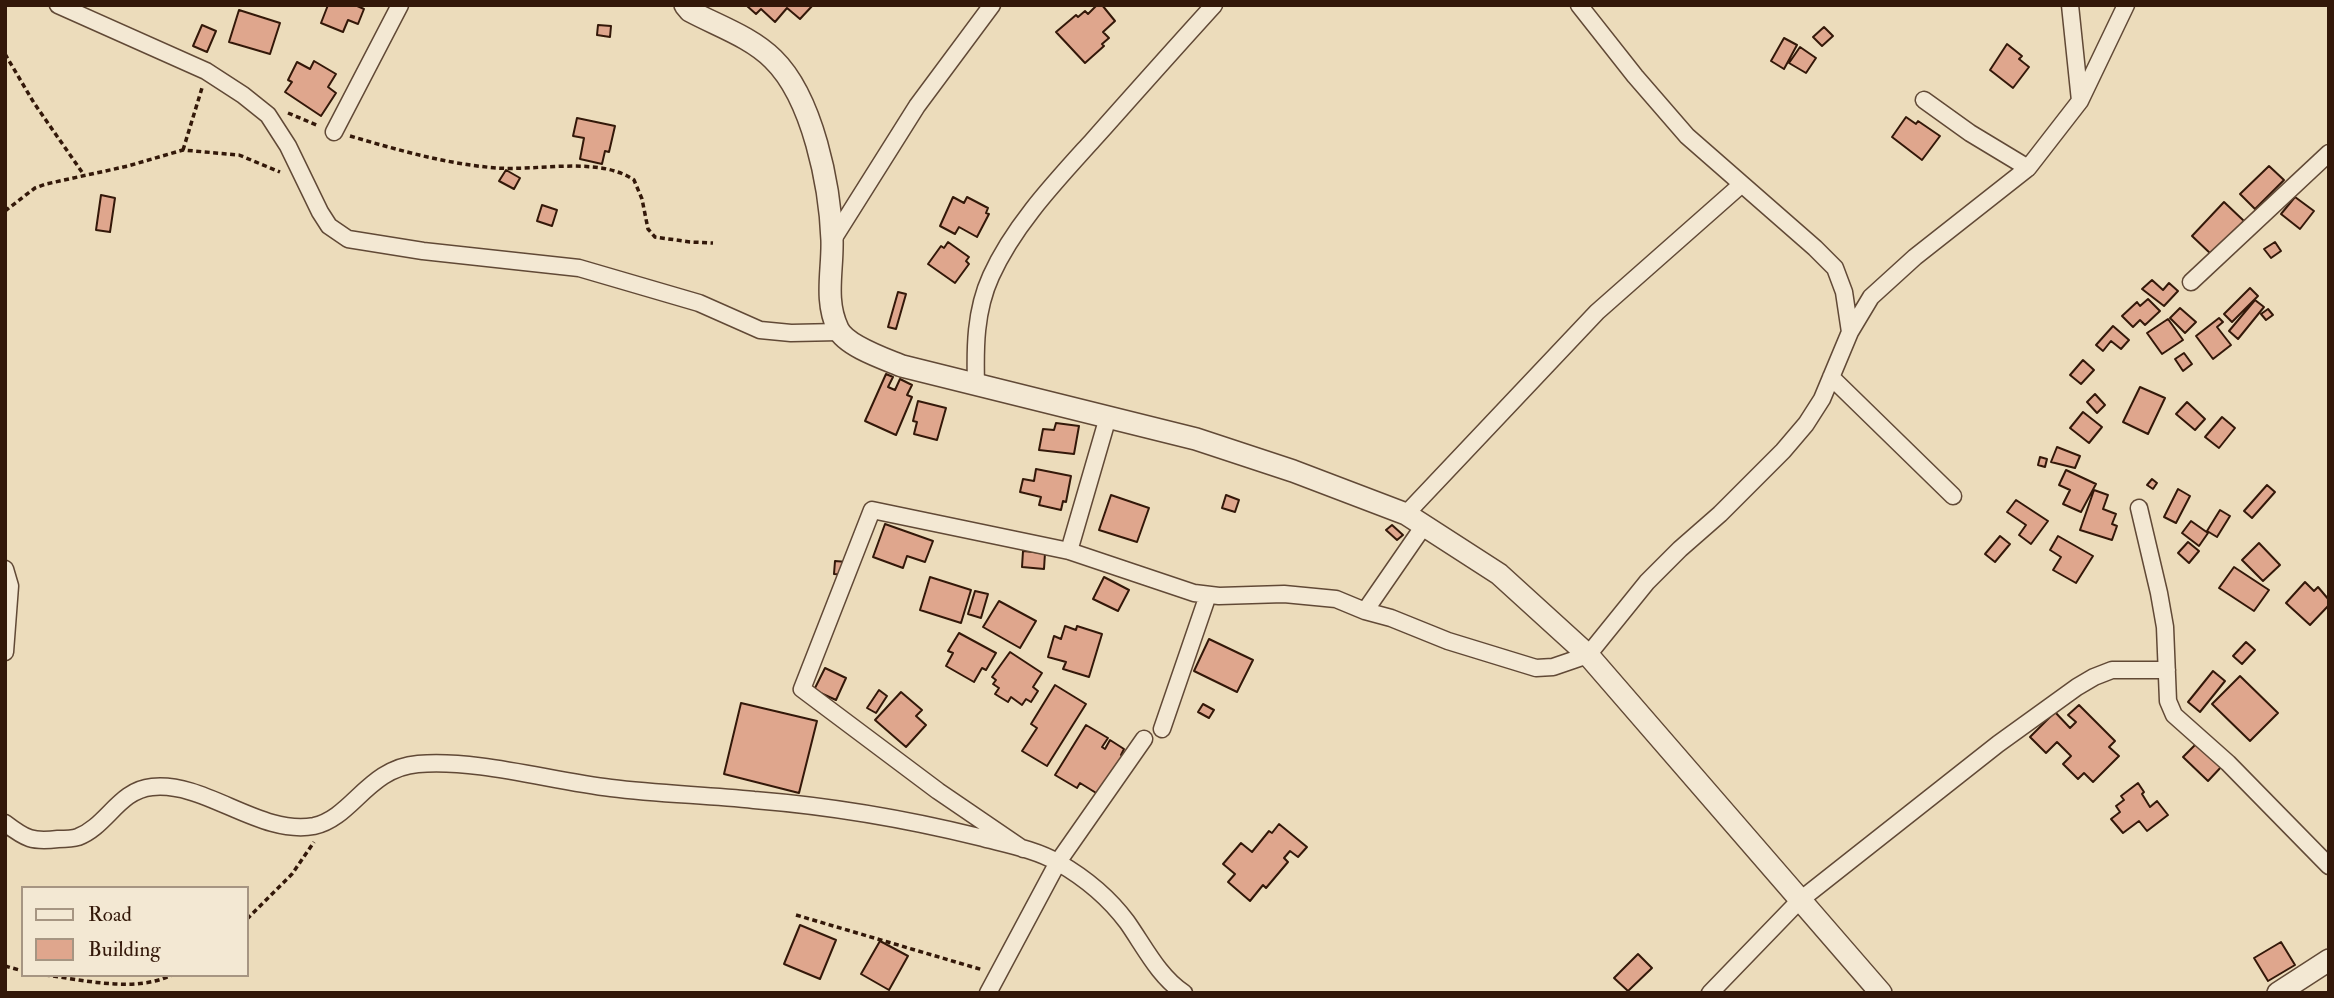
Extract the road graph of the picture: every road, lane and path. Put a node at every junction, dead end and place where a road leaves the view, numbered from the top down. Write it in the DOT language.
graph roads {
  1 [pos="58,5"];
  2 [pos="400,5"];
  3 [pos="685,5"];
  4 [pos="992,5"];
  5 [pos="1214,5"];
  6 [pos="2070,5"];
  7 [pos="2126,5"];
  8 [pos="1582,6"];
  9 [pos="5,54"];
  10 [pos="205,71"];
  11 [pos="1924,100"];
  12 [pos="2080,101"];
  13 [pos="282,111"];
  14 [pos="334,132"];
  15 [pos="183,150"];
  16 [pos="2329,153"];
  17 [pos="2028,168"];
  18 [pos="84,175"];
  19 [pos="1742,184"];
  20 [pos="306,186"];
  21 [pos="5,211"];
  22 [pos="832,241"];
  23 [pos="713,243"];
  24 [pos="2191,282"];
  25 [pos="839,332"];
  26 [pos="1850,332"];
  27 [pos="1831,377"];
  28 [pos="976,386"];
  29 [pos="1108,417"];
  30 [pos="1953,496"];
  31 [pos="2139,508"];
  32 [pos="1415,521"];
  33 [pos="1069,551"];
  34 [pos="5,569"];
  35 [pos="1208,595"];
  36 [pos="1365,611"];
  37 [pos="5,652"];
  38 [pos="1588,655"];
  39 [pos="2167,670"];
  40 [pos="1163,729"];
  41 [pos="1144,739"];
  42 [pos="326,822"];
  43 [pos="5,823"];
  44 [pos="1023,849"];
  45 [pos="1058,862"];
  46 [pos="2329,866"];
  47 [pos="1800,901"];
  48 [pos="796,915"];
  49 [pos="248,918"];
  50 [pos="2329,960"];
  51 [pos="998,974"];
  52 [pos="67,977"];
  53 [pos="166,977"];
  54 [pos="988,993"];
  55 [pos="1184,993"];
  56 [pos="1710,993"];
  57 [pos="1881,993"];
  58 [pos="2278,993"];
  1 -- 10 [label="street"];
  2 -- 14 [label="street"];
  3 -- 22 [label="street"];
  4 -- 22 [label="street"];
  5 -- 28 [label="street"];
  6 -- 12 [label="street"];
  7 -- 12 [label="street"];
  8 -- 19 [label="street"];
  9 -- 18 [label="path"];
  10 -- 15 [label="path"];
  10 -- 20 [label="street"];
  11 -- 17 [label="street"];
  12 -- 17 [label="street"];
  13 -- 14 [label="path"];
  14 -- 23 [label="path"];
  15 -- 18 [label="path"];
  15 -- 20 [label="path"];
  16 -- 24 [label="street"];
  17 -- 26 [label="street"];
  18 -- 21 [label="path"];
  19 -- 26 [label="street"];
  19 -- 32 [label="street"];
  20 -- 25 [label="street"];
  22 -- 25 [label="street"];
  25 -- 28 [label="street"];
  26 -- 27 [label="street"];
  27 -- 30 [label="street"];
  27 -- 38 [label="street"];
  28 -- 29 [label="street"];
  29 -- 32 [label="street"];
  29 -- 33 [label="street"];
  31 -- 39 [label="street"];
  32 -- 36 [label="street"];
  32 -- 38 [label="street"];
  33 -- 35 [label="street"];
  33 -- 44 [label="street"];
  34 -- 37 [label="street"];
  35 -- 36 [label="street"];
  35 -- 40 [label="street"];
  36 -- 38 [label="street"];
  38 -- 47 [label="street"];
  39 -- 46 [label="street"];
  39 -- 47 [label="street"];
  41 -- 45 [label="street"];
  42 -- 43 [label="street"];
  42 -- 44 [label="street"];
  42 -- 49 [label="path"];
  44 -- 45 [label="street"];
  45 -- 51 [label="street"];
  45 -- 55 [label="street"];
  47 -- 56 [label="street"];
  47 -- 57 [label="street"];
  48 -- 51 [label="path"];
  50 -- 58 [label="street"];
  51 -- 54 [label="street"];
  52 -- 53 [label="path"];
}
